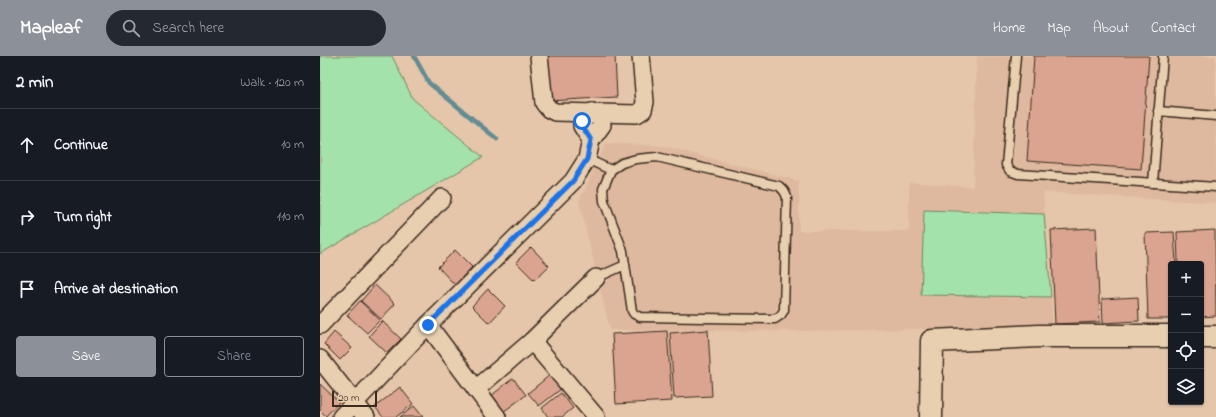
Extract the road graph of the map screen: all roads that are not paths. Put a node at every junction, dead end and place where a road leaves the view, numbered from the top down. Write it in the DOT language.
graph roads {
  1 [pos="539,56"];
  2 [pos="642,56"];
  3 [pos="1016,56"];
  4 [pos="1163,56"];
  5 [pos="592,112"];
  6 [pos="1158,112"];
  7 [pos="1216,116"];
  8 [pos="587,159"];
  9 [pos="611,170"];
  10 [pos="1153,183"];
  11 [pos="1216,187"];
  12 [pos="442,198"];
  13 [pos="625,265"];
  14 [pos="596,278"];
  15 [pos="327,311"];
  16 [pos="320,325"];
  17 [pos="428,325"];
  18 [pos="1168,336"];
  19 [pos="1204,337"];
  20 [pos="1216,337"];
  21 [pos="532,340"];
  22 [pos="320,359"];
  23 [pos="476,389"];
  24 [pos="355,403"];
  25 [pos="341,417"];
  26 [pos="366,417"];
  27 [pos="497,417"];
  28 [pos="596,417"];
  29 [pos="931,417"];
  1 -- 5 [label="street"];
  2 -- 5 [label="street"];
  3 -- 10 [label="lane"];
  4 -- 6 [label="lane"];
  5 -- 8 [label="street"];
  6 -- 7 [label="lane"];
  6 -- 10 [label="lane"];
  8 -- 9 [label="lane"];
  8 -- 17 [label="street"];
  9 -- 13 [label="lane"];
  9 -- 13 [label="lane"];
  10 -- 11 [label="lane"];
  12 -- 15 [label="street"];
  13 -- 14 [label="lane"];
  14 -- 21 [label="street"];
  15 -- 16 [label="street"];
  17 -- 23 [label="street"];
  17 -- 24 [label="street"];
  18 -- 29 [label="street"];
  19 -- 20 [label="street"];
  21 -- 23 [label="street"];
  21 -- 28 [label="street"];
  22 -- 24 [label="street"];
  23 -- 27 [label="street"];
  24 -- 25 [label="street"];
  24 -- 26 [label="street"];
}
